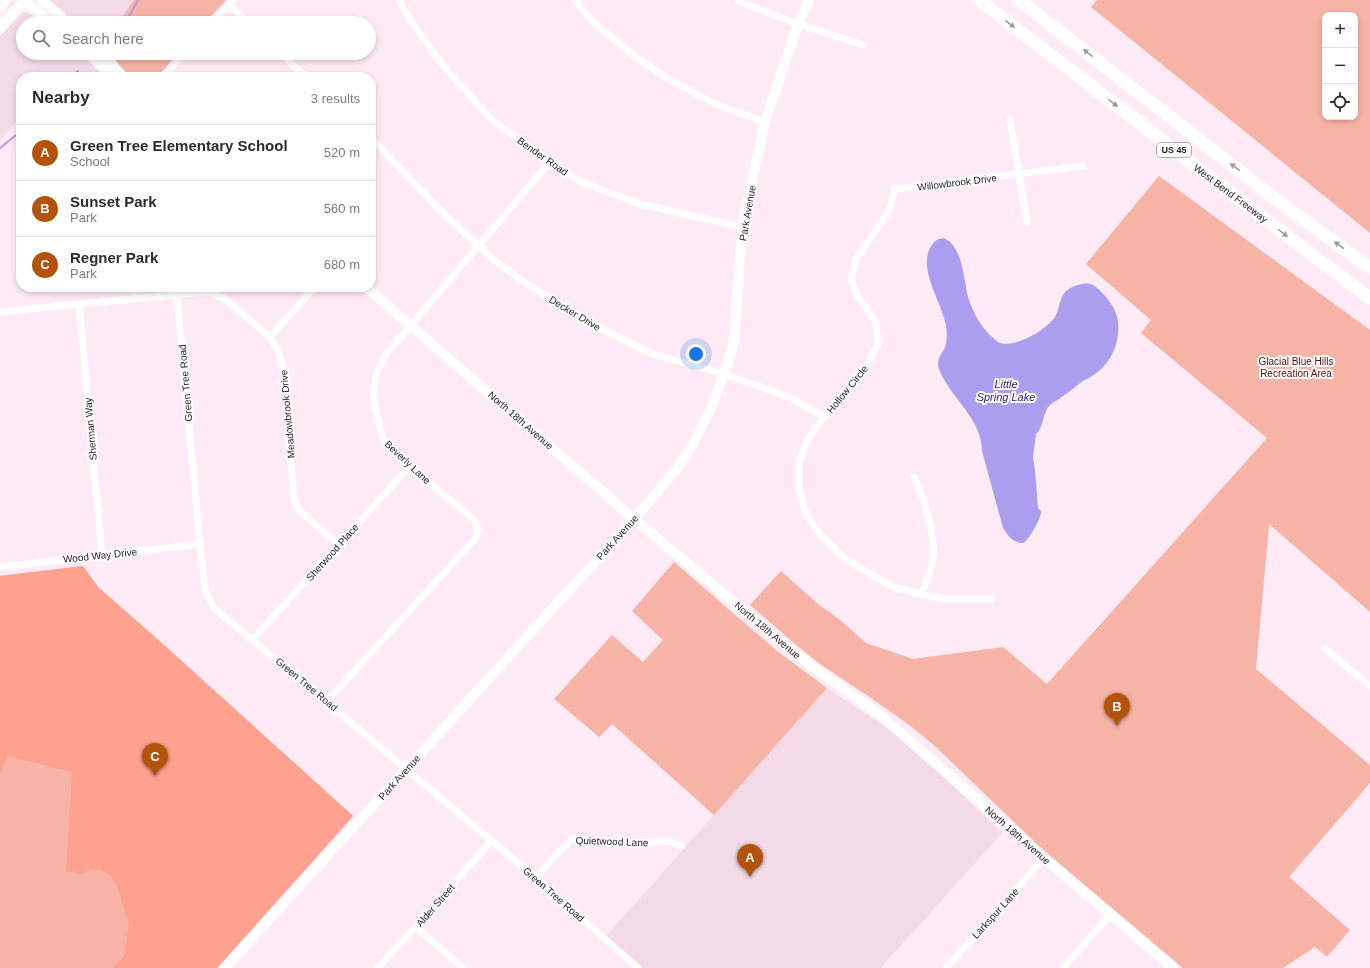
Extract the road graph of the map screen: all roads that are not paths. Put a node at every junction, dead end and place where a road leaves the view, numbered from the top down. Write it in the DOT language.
graph roads {
  1 [pos="5,0"];
  2 [pos="25,0"];
  3 [pos="42,0"];
  4 [pos="399,0"];
  5 [pos="575,0"];
  6 [pos="738,0"];
  7 [pos="809,0"];
  8 [pos="979,0"];
  9 [pos="1019,0"];
  10 [pos="231,2"];
  11 [pos="0,6"];
  12 [pos="43,16"];
  13 [pos="60,16"];
  14 [pos="218,16"];
  15 [pos="243,16"];
  16 [pos="798,24"];
  17 [pos="0,28"];
  18 [pos="863,45"];
  19 [pos="95,60"];
  20 [pos="109,60"];
  21 [pos="178,60"];
  22 [pos="288,60"];
  23 [pos="112,72"];
  24 [pos="117,72"];
  25 [pos="167,72"];
  26 [pos="301,72"];
  27 [pos="1010,120"];
  28 [pos="765,122"];
  29 [pos="376,143"];
  30 [pos="550,162"];
  31 [pos="1083,166"];
  32 [pos="1019,174"];
  33 [pos="895,189"];
  34 [pos="1027,222"];
  35 [pos="742,227"];
  36 [pos="478,245"];
  37 [pos="1370,268"];
  38 [pos="310,292"];
  39 [pos="372,292"];
  40 [pos="177,296"];
  41 [pos="1370,298"];
  42 [pos="79,304"];
  43 [pos="0,312"];
  44 [pos="411,325"];
  45 [pos="270,337"];
  46 [pos="724,374"];
  47 [pos="824,417"];
  48 [pos="410,466"];
  49 [pos="914,477"];
  50 [pos="634,519"];
  51 [pos="200,544"];
  52 [pos="338,545"];
  53 [pos="102,555"];
  54 [pos="0,566"];
  55 [pos="922,595"];
  56 [pos="992,599"];
  57 [pos="253,639"];
  58 [pos="1324,648"];
  59 [pos="1370,686"];
  60 [pos="327,701"];
  61 [pos="406,769"];
  62 [pos="491,841"];
  63 [pos="681,846"];
  64 [pos="1044,858"];
  65 [pos="536,878"];
  66 [pos="1111,914"];
  67 [pos="416,927"];
  68 [pos="226,968"];
  69 [pos="377,968"];
  70 [pos="463,968"];
  71 [pos="638,968"];
  72 [pos="946,968"];
  73 [pos="1063,968"];
  74 [pos="1173,968"];
  1 -- 11 [label="main road"];
  2 -- 12 [label="street"];
  2 -- 17 [label="main road"];
  3 -- 13 [label="street"];
  4 -- 30 [label="street, Bender Road"];
  5 -- 28 [label="street"];
  6 -- 16 [label="street"];
  7 -- 16 [label="street, Park Avenue"];
  8 -- 41 [label="highway, West Bend Freeway / US 45, one-way"];
  37 -- 9 [label="highway, US 45, one-way"];
  10 -- 14 [label="street"];
  10 -- 15 [label="street"];
  16 -- 18 [label="street"];
  16 -- 28 [label="street, Park Avenue"];
  19 -- 23 [label="street"];
  20 -- 24 [label="street"];
  21 -- 25 [label="street"];
  22 -- 26 [label="street"];
  27 -- 32 [label="street"];
  28 -- 35 [label="street, Park Avenue"];
  29 -- 36 [label="street, Decker Drive"];
  30 -- 35 [label="street, Bender Road"];
  30 -- 36 [label="street, Beverly Lane"];
  31 -- 32 [label="street, Willowbrook Drive"];
  32 -- 33 [label="street, Willowbrook Drive"];
  32 -- 34 [label="street"];
  33 -- 47 [label="street, Hollow Circle"];
  35 -- 46 [label="street, Park Avenue"];
  36 -- 44 [label="street, Beverly Lane"];
  36 -- 46 [label="street, Decker Drive"];
  38 -- 45 [label="street"];
  39 -- 44 [label="street, North 18th Avenue"];
  40 -- 42 [label="street, Meadowbrook Drive"];
  40 -- 45 [label="street, Meadowbrook Drive"];
  40 -- 51 [label="street, Green Tree Road"];
  42 -- 43 [label="street, Meadowbrook Drive"];
  42 -- 53 [label="street, Sherman Way"];
  44 -- 48 [label="street, Beverly Lane"];
  44 -- 50 [label="street, North 18th Avenue"];
  45 -- 52 [label="street, Meadowbrook Drive"];
  46 -- 47 [label="street, Decker Drive"];
  46 -- 50 [label="street, Park Avenue"];
  47 -- 55 [label="street, Hollow Circle"];
  48 -- 52 [label="street, Sherwood Place"];
  48 -- 60 [label="street, Beverly Lane"];
  49 -- 55 [label="street"];
  50 -- 61 [label="street, Park Avenue"];
  50 -- 64 [label="street, North 18th Avenue"];
  51 -- 53 [label="street, Wood Way Drive"];
  51 -- 57 [label="street, Green Tree Road"];
  52 -- 57 [label="street, Sherwood Place"];
  53 -- 54 [label="street, Wood Way Drive"];
  55 -- 56 [label="street, Hollow Circle"];
  57 -- 60 [label="street, Green Tree Road"];
  58 -- 59 [label="street"];
  60 -- 61 [label="street, Green Tree Road"];
  61 -- 62 [label="street, Green Tree Road"];
  61 -- 68 [label="street, Park Avenue"];
  62 -- 65 [label="street, Green Tree Road"];
  62 -- 67 [label="street, Alder Street"];
  63 -- 65 [label="street, Quietwood Lane"];
  64 -- 66 [label="street, North 18th Avenue"];
  64 -- 72 [label="street, Larkspur Lane"];
  65 -- 71 [label="street, Green Tree Road"];
  66 -- 73 [label="street"];
  66 -- 74 [label="street, North 18th Avenue"];
  67 -- 69 [label="street, Alder Street"];
  67 -- 70 [label="street"];
}
